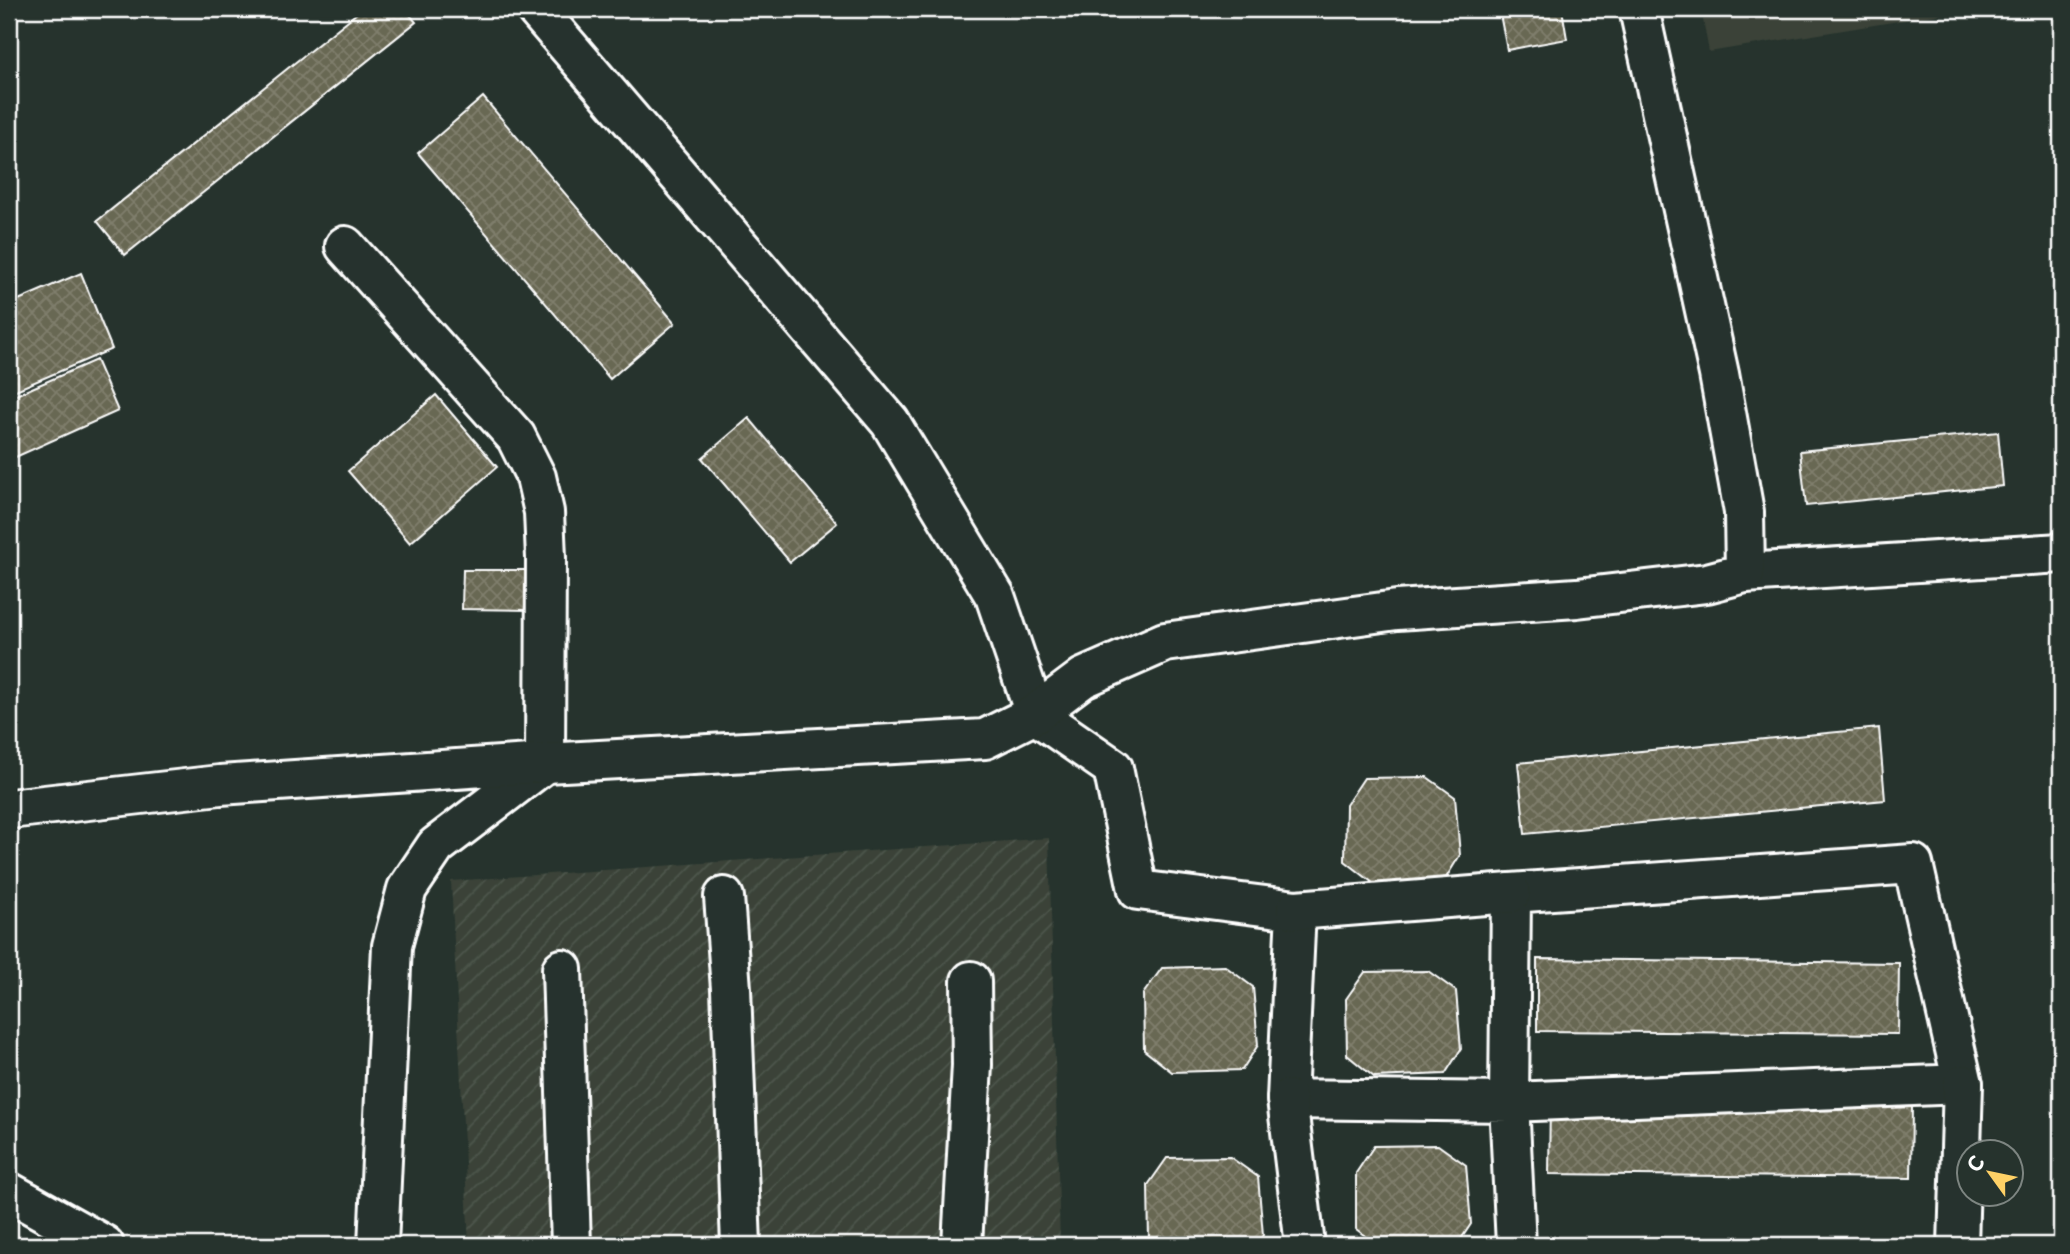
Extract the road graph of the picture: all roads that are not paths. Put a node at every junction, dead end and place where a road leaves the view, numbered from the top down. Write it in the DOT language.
graph roads {
  1 [pos="536,9"];
  2 [pos="1639,9"];
  3 [pos="345,246"];
  4 [pos="2061,553"];
  5 [pos="1745,573"];
  6 [pos="1035,714"];
  7 [pos="545,763"];
  8 [pos="9,809"];
  9 [pos="1511,893"];
  10 [pos="724,897"];
  11 [pos="1296,910"];
  12 [pos="562,968"];
  13 [pos="971,981"];
  14 [pos="1963,1084"];
  15 [pos="1287,1099"];
  16 [pos="1509,1102"];
  17 [pos="9,1192"];
  18 [pos="104,1245"];
  19 [pos="378,1245"];
  20 [pos="571,1245"];
  21 [pos="741,1245"];
  22 [pos="962,1245"];
  23 [pos="1305,1245"];
  24 [pos="1516,1245"];
  25 [pos="1958,1245"];
  1 -- 6 [label="street"];
  2 -- 5 [label="street"];
  3 -- 7 [label="street"];
  4 -- 5 [label="street"];
  5 -- 6 [label="street"];
  6 -- 7 [label="street"];
  6 -- 11 [label="street"];
  7 -- 8 [label="street"];
  7 -- 19 [label="street"];
  9 -- 11 [label="street"];
  9 -- 14 [label="street"];
  9 -- 16 [label="street"];
  10 -- 21 [label="street"];
  11 -- 15 [label="street"];
  12 -- 20 [label="street"];
  13 -- 22 [label="street"];
  14 -- 16 [label="street"];
  14 -- 25 [label="street"];
  15 -- 16 [label="street"];
  15 -- 23 [label="street"];
  16 -- 24 [label="street"];
  17 -- 18 [label="street"];
}
